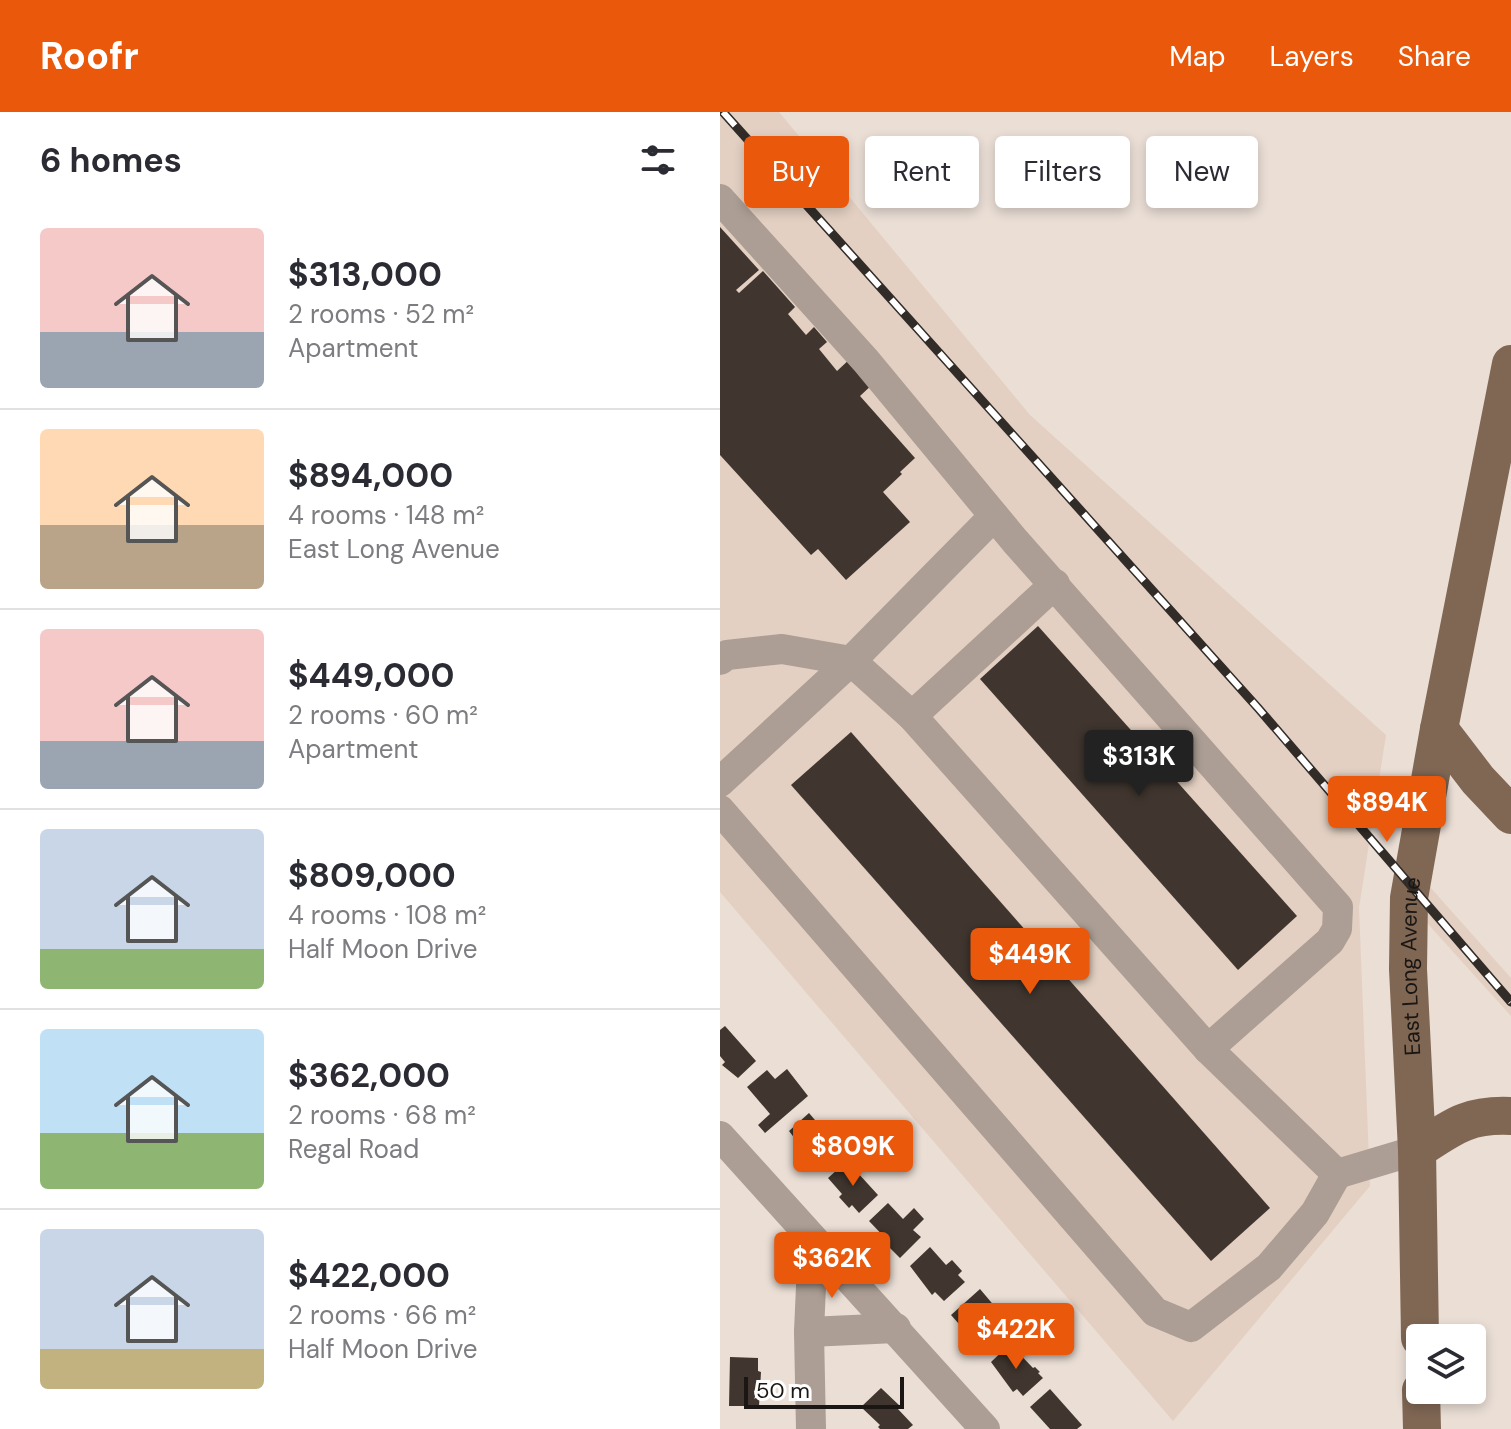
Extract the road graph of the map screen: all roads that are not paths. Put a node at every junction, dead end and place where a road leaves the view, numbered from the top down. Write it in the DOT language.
graph roads {
  1 [pos="720,199"];
  2 [pos="1511,364"];
  3 [pos="994,516"];
  4 [pos="1055,584"];
  5 [pos="722,653"];
  6 [pos="851,661"];
  7 [pos="912,716"];
  8 [pos="1439,729"];
  9 [pos="720,782"];
  10 [pos="720,810"];
  11 [pos="1511,815"];
  12 [pos="1208,1049"];
  13 [pos="1511,1116"];
  14 [pos="720,1136"];
  15 [pos="1417,1150"];
  16 [pos="1337,1174"];
  17 [pos="813,1240"];
  18 [pos="1420,1324"];
  19 [pos="896,1328"];
  20 [pos="809,1332"];
  21 [pos="1421,1404"];
  22 [pos="811,1429"];
  23 [pos="985,1429"];
  24 [pos="1422,1429"];
  1 -- 3 [label="street"];
  2 -- 8 [label="main road, East Long Avenue"];
  3 -- 4 [label="street"];
  3 -- 6 [label="street"];
  4 -- 7 [label="street"];
  4 -- 12 [label="street"];
  5 -- 6 [label="street"];
  6 -- 7 [label="street"];
  6 -- 9 [label="street"];
  7 -- 12 [label="street"];
  8 -- 11 [label="main road"];
  8 -- 15 [label="main road, East Long Avenue"];
  10 -- 16 [label="street"];
  12 -- 16 [label="street"];
  13 -- 15 [label="main road"];
  14 -- 17 [label="street"];
  15 -- 16 [label="street"];
  15 -- 18 [label="main road, East Long Avenue"];
  17 -- 19 [label="street"];
  17 -- 20 [label="street"];
  19 -- 20 [label="street"];
  19 -- 23 [label="street"];
  20 -- 22 [label="street"];
  21 -- 24 [label="main road"];
}
